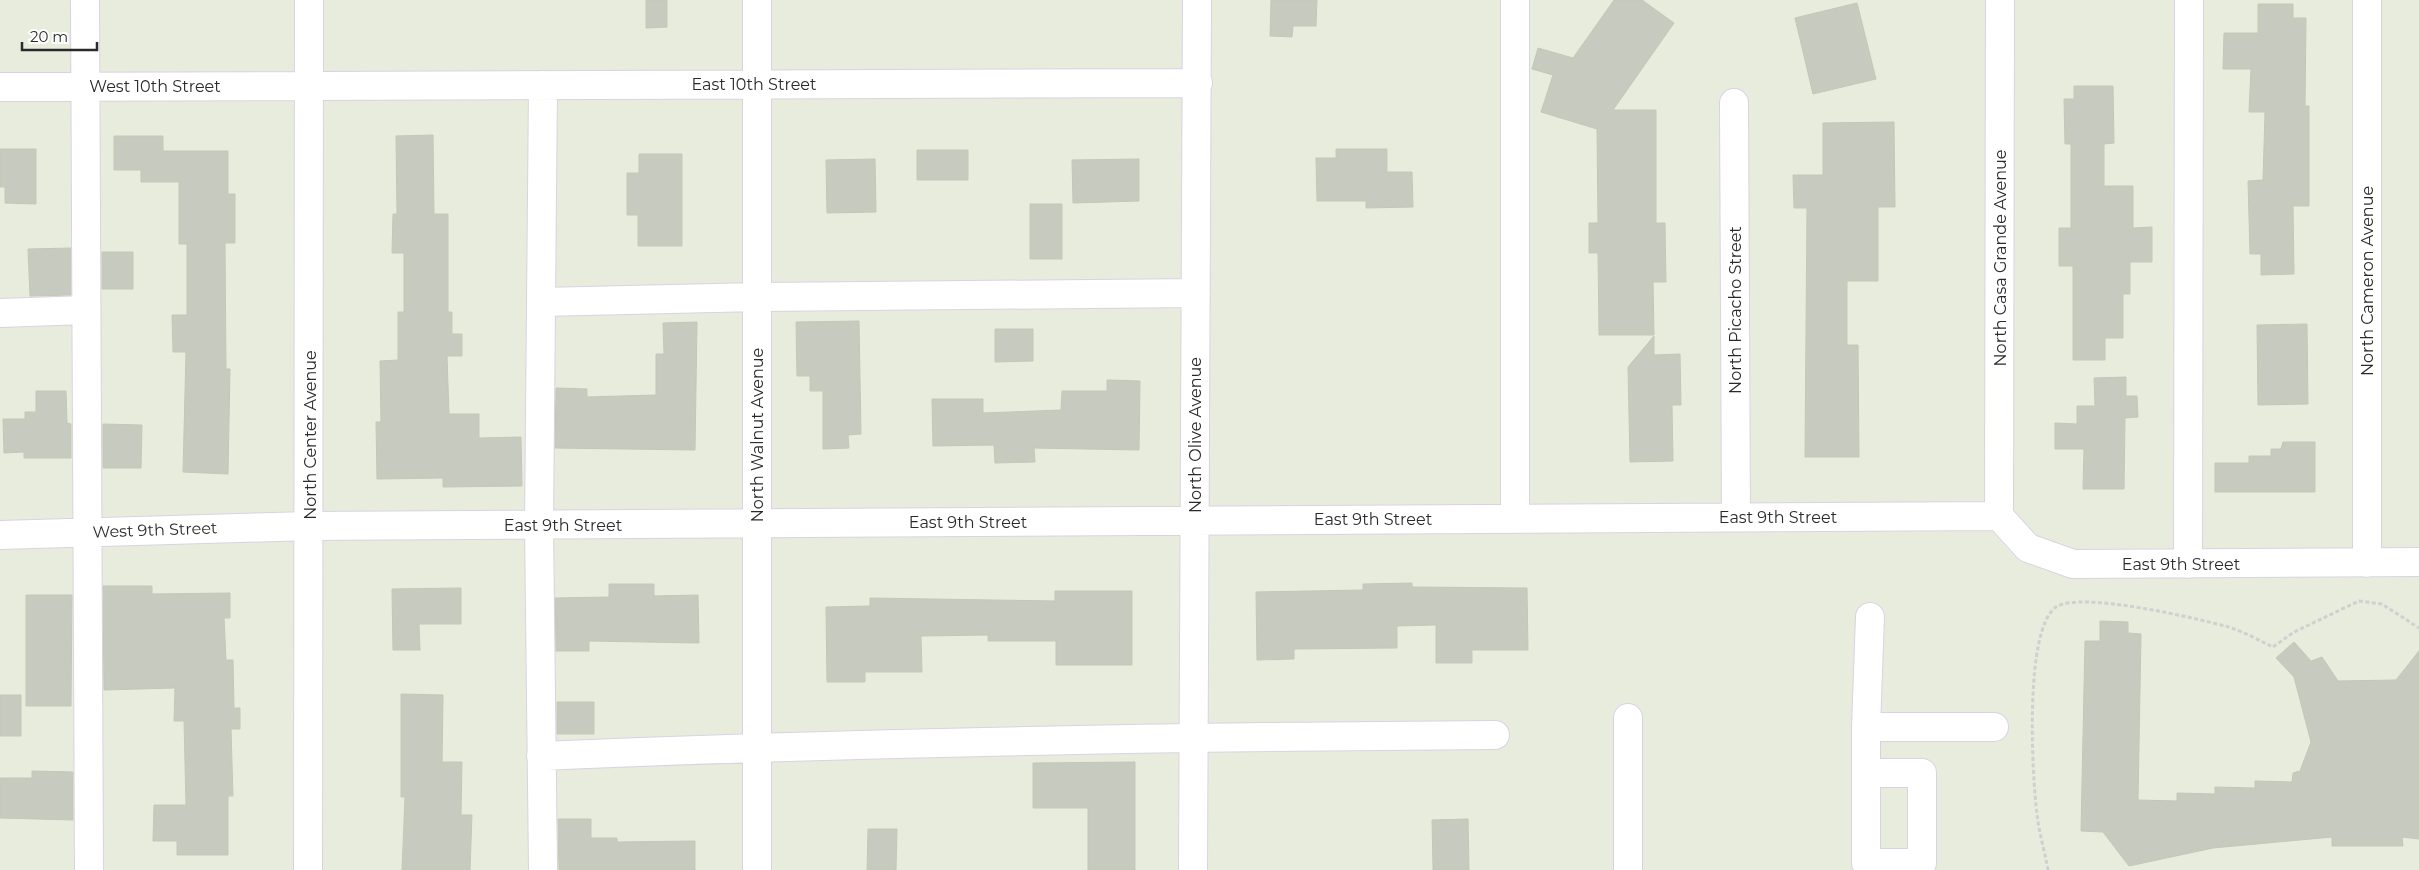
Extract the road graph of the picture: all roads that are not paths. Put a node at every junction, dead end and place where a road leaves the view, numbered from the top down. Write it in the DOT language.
graph roads {
  1 [pos="85,0"];
  2 [pos="309,0"];
  3 [pos="757,0"];
  4 [pos="1198,0"];
  5 [pos="1515,0"];
  6 [pos="2000,0"];
  7 [pos="2189,0"];
  8 [pos="2367,0"];
  9 [pos="1198,83"];
  10 [pos="757,84"];
  11 [pos="543,85"];
  12 [pos="309,86"];
  13 [pos="0,87"];
  14 [pos="84,87"];
  15 [pos="1734,103"];
  16 [pos="1196,293"];
  17 [pos="757,297"];
  18 [pos="541,302"];
  19 [pos="86,310"];
  20 [pos="0,313"];
  21 [pos="1999,516"];
  22 [pos="1736,517"];
  23 [pos="1515,518"];
  24 [pos="1194,520"];
  25 [pos="757,523"];
  26 [pos="539,525"];
  27 [pos="310,526"];
  28 [pos="87,532"];
  29 [pos="0,534"];
  30 [pos="2419,562"];
  31 [pos="2367,563"];
  32 [pos="2188,564"];
  33 [pos="1870,617"];
  34 [pos="1866,727"];
  35 [pos="1994,727"];
  36 [pos="1627,730"];
  37 [pos="1495,735"];
  38 [pos="1193,737"];
  39 [pos="757,747"];
  40 [pos="541,756"];
  41 [pos="1866,773"];
  42 [pos="89,870"];
  43 [pos="308,870"];
  44 [pos="543,870"];
  45 [pos="757,870"];
  46 [pos="1193,870"];
  47 [pos="1628,870"];
  1 -- 14 [label="street"];
  2 -- 12 [label="street, North Center Avenue"];
  3 -- 10 [label="street, North Walnut Avenue"];
  4 -- 9 [label="street, North Olive Avenue"];
  5 -- 23 [label="street"];
  6 -- 21 [label="street, North Casa Grande Avenue"];
  7 -- 32 [label="street"];
  8 -- 31 [label="street, North Cameron Avenue"];
  9 -- 10 [label="street, East 10th Street"];
  9 -- 16 [label="street, North Olive Avenue"];
  10 -- 11 [label="street, East 10th Street"];
  10 -- 17 [label="street, North Walnut Avenue"];
  11 -- 12 [label="street, East 10th Street"];
  11 -- 18 [label="street"];
  12 -- 14 [label="street, West 10th Street"];
  12 -- 27 [label="street, North Center Avenue"];
  13 -- 14 [label="street, West 10th Street"];
  14 -- 19 [label="street"];
  15 -- 22 [label="street, North Picacho Street"];
  16 -- 17 [label="street"];
  16 -- 24 [label="street, North Olive Avenue"];
  17 -- 18 [label="street"];
  17 -- 25 [label="street, North Walnut Avenue"];
  18 -- 26 [label="street"];
  19 -- 20 [label="street"];
  19 -- 28 [label="street"];
  21 -- 22 [label="street, East 9th Street"];
  21 -- 32 [label="street, East 9th Street"];
  22 -- 23 [label="street, East 9th Street"];
  23 -- 24 [label="street, East 9th Street"];
  24 -- 25 [label="street, East 9th Street"];
  24 -- 38 [label="street, North Olive Avenue"];
  25 -- 26 [label="street, East 9th Street"];
  25 -- 39 [label="street, North Walnut Avenue"];
  26 -- 27 [label="street, East 9th Street"];
  26 -- 40 [label="street"];
  27 -- 28 [label="street, West 9th Street"];
  27 -- 43 [label="street, North Center Avenue"];
  28 -- 29 [label="street, West 9th Street"];
  28 -- 42 [label="street"];
  30 -- 31 [label="street, East 9th Street"];
  31 -- 32 [label="street, East 9th Street"];
  33 -- 34 [label="street"];
  34 -- 35 [label="street"];
  34 -- 41 [label="street"];
  36 -- 47 [label="street"];
  37 -- 38 [label="street"];
  38 -- 39 [label="street"];
  38 -- 46 [label="street, North Olive Avenue"];
  39 -- 40 [label="street"];
  39 -- 45 [label="street, North Walnut Avenue"];
  40 -- 44 [label="street"];
}
